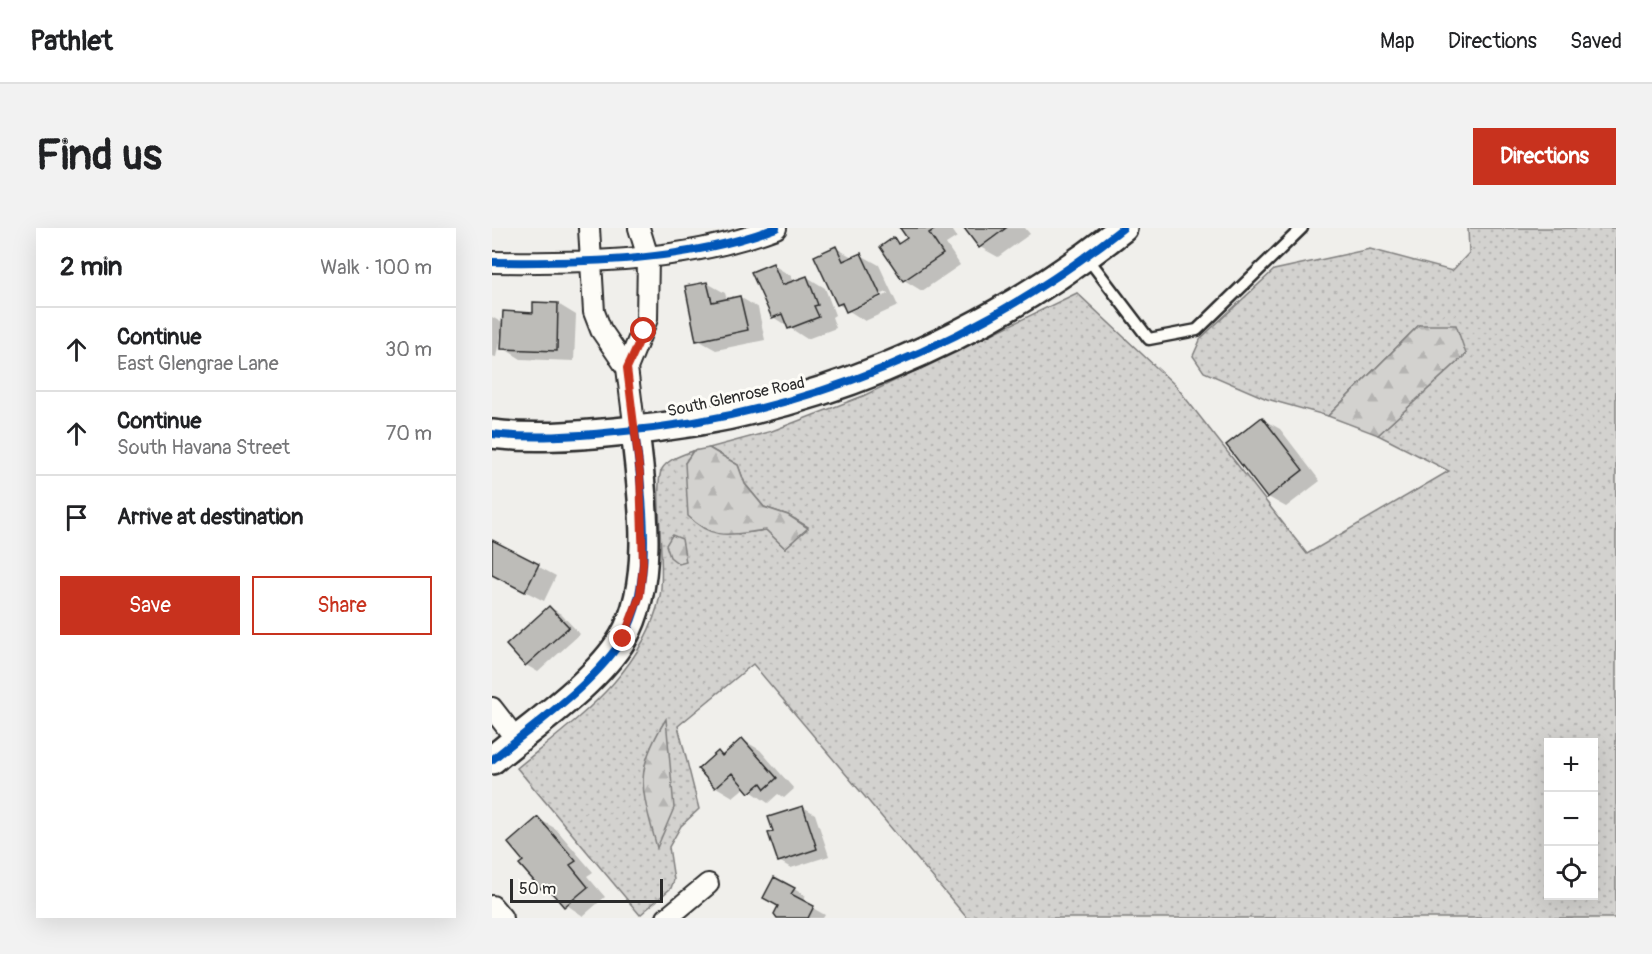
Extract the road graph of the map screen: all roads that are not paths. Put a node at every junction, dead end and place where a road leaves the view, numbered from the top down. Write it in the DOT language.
graph roads {
  1 [pos="589,228"];
  2 [pos="639,228"];
  3 [pos="776,228"];
  4 [pos="1123,228"];
  5 [pos="1302,228"];
  6 [pos="1086,256"];
  7 [pos="648,257"];
  8 [pos="492,262"];
  9 [pos="589,263"];
  10 [pos="627,368"];
  11 [pos="635,430"];
  12 [pos="492,434"];
  13 [pos="492,708"];
  14 [pos="516,739"];
  15 [pos="492,760"];
  16 [pos="708,884"];
  17 [pos="492,906"];
  18 [pos="502,918"];
  19 [pos="667,918"];
  1 -- 9 [label="street"];
  2 -- 7 [label="street"];
  3 -- 7 [label="street"];
  4 -- 6 [label="street, South Glenrose Road"];
  5 -- 6 [label="lane"];
  6 -- 11 [label="street, South Glenrose Road"];
  7 -- 9 [label="street"];
  7 -- 10 [label="street"];
  8 -- 9 [label="street"];
  9 -- 10 [label="street"];
  10 -- 11 [label="street"];
  11 -- 12 [label="street, South Glenrose Road"];
  11 -- 14 [label="street"];
  13 -- 14 [label="street"];
  14 -- 15 [label="street"];
  16 -- 19 [label="street"];
  17 -- 18 [label="street"];
}
